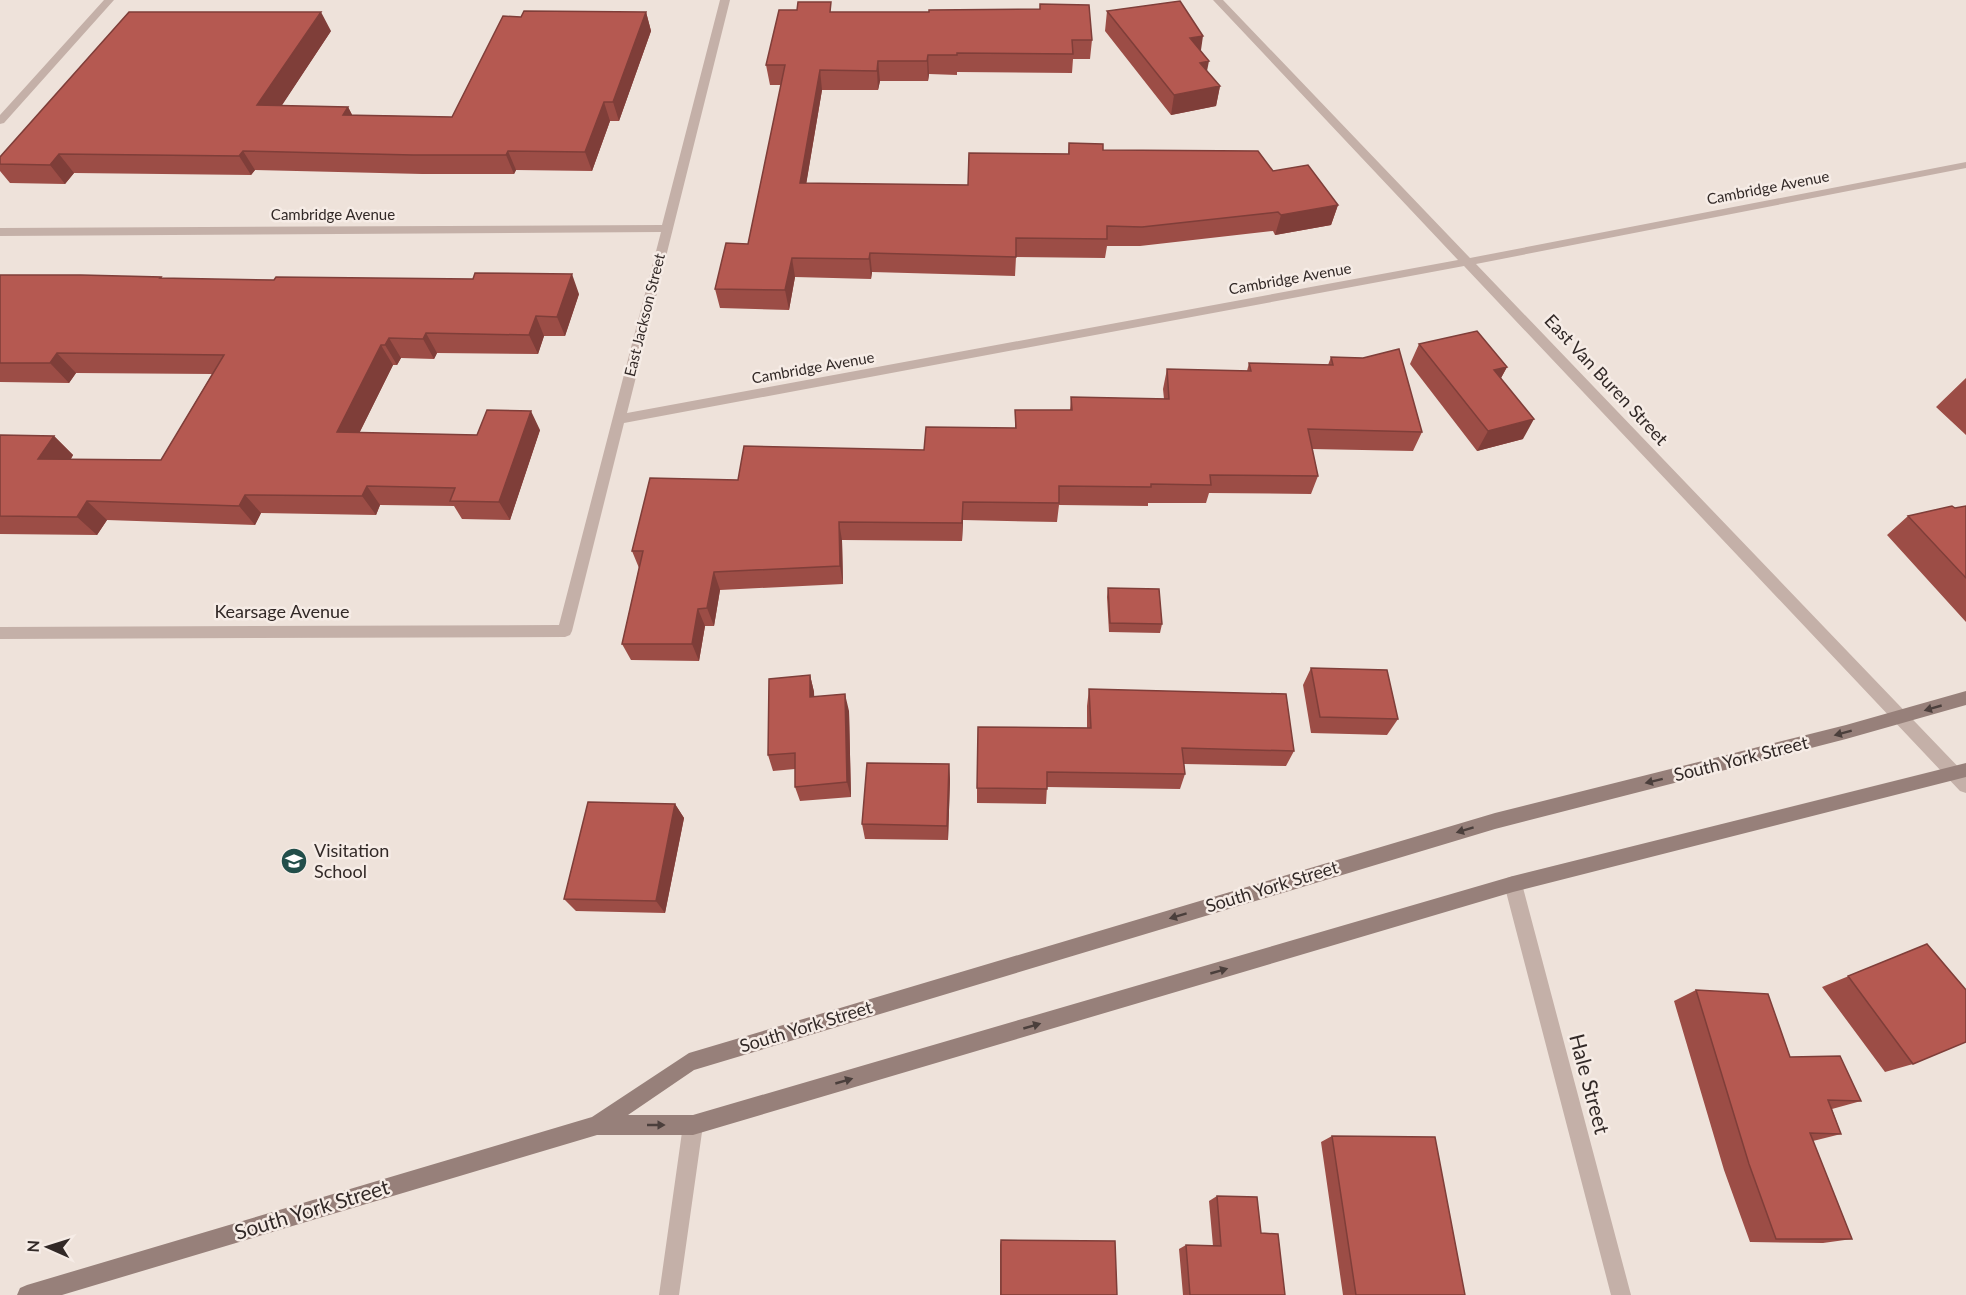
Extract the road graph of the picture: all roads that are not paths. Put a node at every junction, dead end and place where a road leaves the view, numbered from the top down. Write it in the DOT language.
graph roads {
  1 [pos="109,0"];
  2 [pos="725,0"];
  3 [pos="1218,0"];
  4 [pos="0,121"];
  5 [pos="1966,165"];
  6 [pos="667,228"];
  7 [pos="0,232"];
  8 [pos="1467,262"];
  9 [pos="620,419"];
  10 [pos="565,631"];
  11 [pos="0,633"];
  12 [pos="1966,698"];
  13 [pos="1899,717"];
  14 [pos="1962,777"];
  15 [pos="1513,884"];
  16 [pos="597,1125"];
  17 [pos="693,1125"];
  18 [pos="27,1295"];
  19 [pos="669,1295"];
  20 [pos="1622,1295"];
  1 -- 4 [label="street"];
  2 -- 6 [label="street, East Jackson Street"];
  3 -- 8 [label="street, East Van Buren Street"];
  5 -- 8 [label="street, Cambridge Avenue"];
  6 -- 7 [label="street, Cambridge Avenue"];
  6 -- 9 [label="street, East Jackson Street"];
  8 -- 9 [label="street, Cambridge Avenue"];
  8 -- 13 [label="street, East Van Buren Street"];
  9 -- 10 [label="street, East Jackson Street"];
  10 -- 11 [label="street, Kearsage Avenue"];
  12 -- 13 [label="main road, South York Street, one-way"];
  13 -- 14 [label="street, East Van Buren Street"];
  13 -- 16 [label="main road, South York Street, one-way"];
  14 -- 15 [label="main road, South York Street"];
  17 -- 15 [label="main road, South York Street, one-way"];
  15 -- 20 [label="street, Hale Street"];
  16 -- 17 [label="main road, South York Street, one-way"];
  16 -- 18 [label="main road, South York Street"];
  17 -- 19 [label="street"];
}
